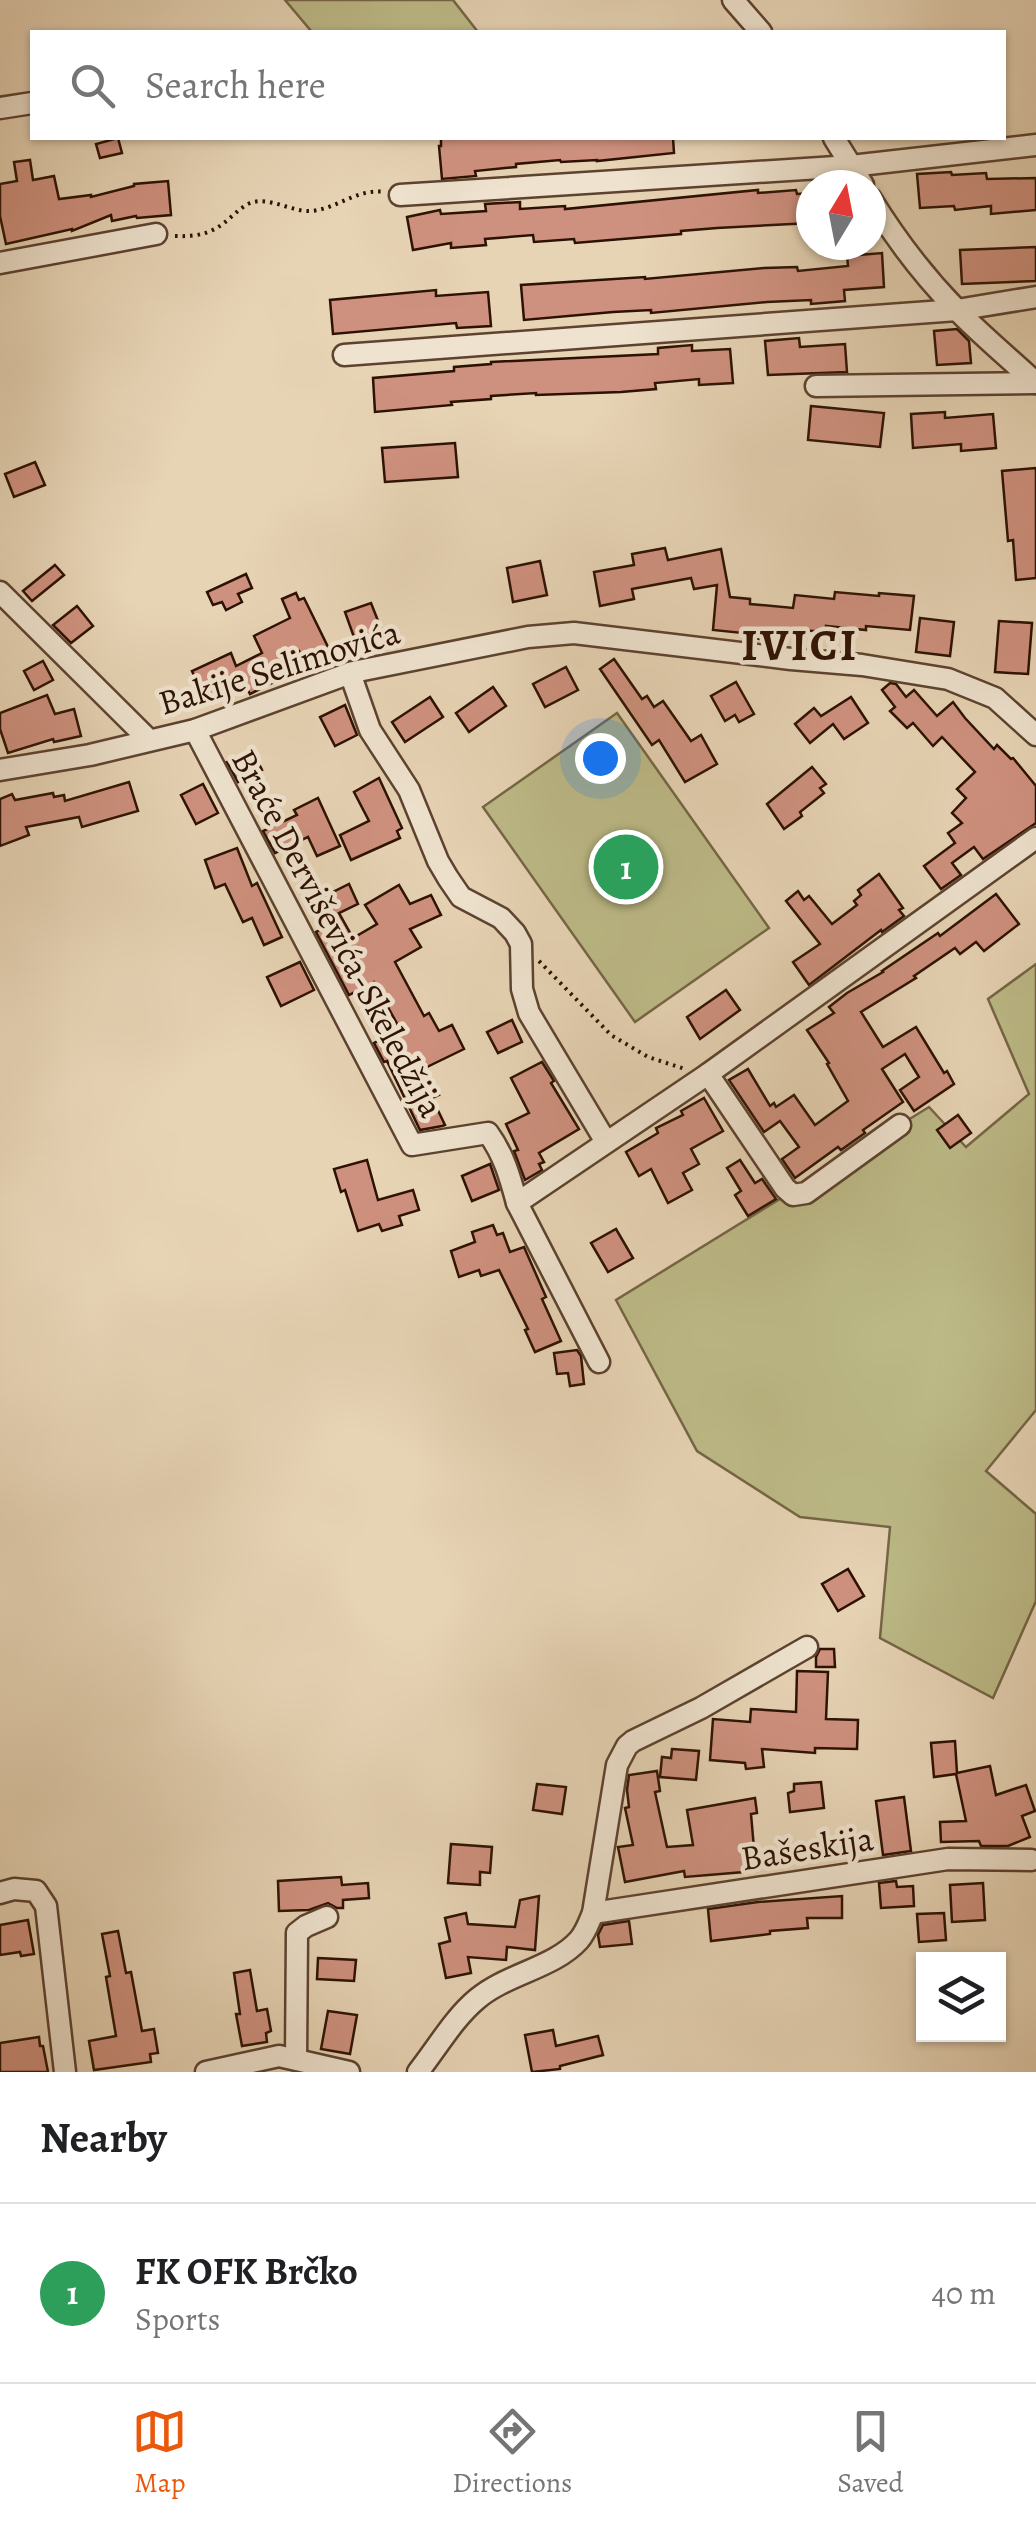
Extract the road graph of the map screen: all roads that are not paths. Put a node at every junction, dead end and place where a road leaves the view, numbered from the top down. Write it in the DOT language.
graph roads {
  1 [pos="733,0"];
  2 [pos="759,30"];
  3 [pos="30,103"];
  4 [pos="0,108"];
  5 [pos="835,140"];
  6 [pos="1036,145"];
  7 [pos="851,166"];
  8 [pos="854,170"];
  9 [pos="400,195"];
  10 [pos="886,220"];
  11 [pos="156,234"];
  12 [pos="0,263"];
  13 [pos="1036,298"];
  14 [pos="956,310"];
  15 [pos="344,354"];
  16 [pos="1036,383"];
  17 [pos="816,386"];
  18 [pos="0,592"];
  19 [pos="350,673"];
  20 [pos="195,730"];
  21 [pos="1036,735"];
  22 [pos="149,740"];
  23 [pos="0,770"];
  24 [pos="1036,838"];
  25 [pos="708,1074"];
  26 [pos="900,1126"];
  27 [pos="606,1142"];
  28 [pos="517,1203"];
  29 [pos="599,1362"];
  30 [pos="807,1647"];
  31 [pos="1031,1860"];
  32 [pos="0,1893"];
  33 [pos="593,1913"];
  34 [pos="326,1917"];
  35 [pos="296,2059"];
  36 [pos="65,2072"];
  37 [pos="206,2072"];
  38 [pos="350,2072"];
  39 [pos="418,2072"];
  1 -- 2 [label="street"];
  3 -- 4 [label="street"];
  5 -- 7 [label="street"];
  6 -- 7 [label="street"];
  7 -- 8 [label="street"];
  7 -- 9 [label="street"];
  10 -- 14 [label="street"];
  11 -- 12 [label="street"];
  13 -- 14 [label="street"];
  14 -- 15 [label="street"];
  14 -- 16 [label="street"];
  16 -- 17 [label="street"];
  18 -- 22 [label="street"];
  19 -- 20 [label="street, Bakije Selimovića"];
  19 -- 21 [label="street, Bakije Selimovića"];
  19 -- 27 [label="street"];
  20 -- 22 [label="street, Bakije Selimovića"];
  20 -- 28 [label="street, Braće Derviševića-Skeledžija"];
  22 -- 23 [label="street, Bakije Selimovića"];
  24 -- 25 [label="street"];
  25 -- 26 [label="street"];
  25 -- 27 [label="street"];
  27 -- 28 [label="street"];
  28 -- 29 [label="street"];
  30 -- 33 [label="street"];
  31 -- 33 [label="street, Bašeskija"];
  32 -- 36 [label="street"];
  33 -- 39 [label="street"];
  34 -- 35 [label="street"];
  35 -- 37 [label="street"];
  35 -- 38 [label="street"];
}
